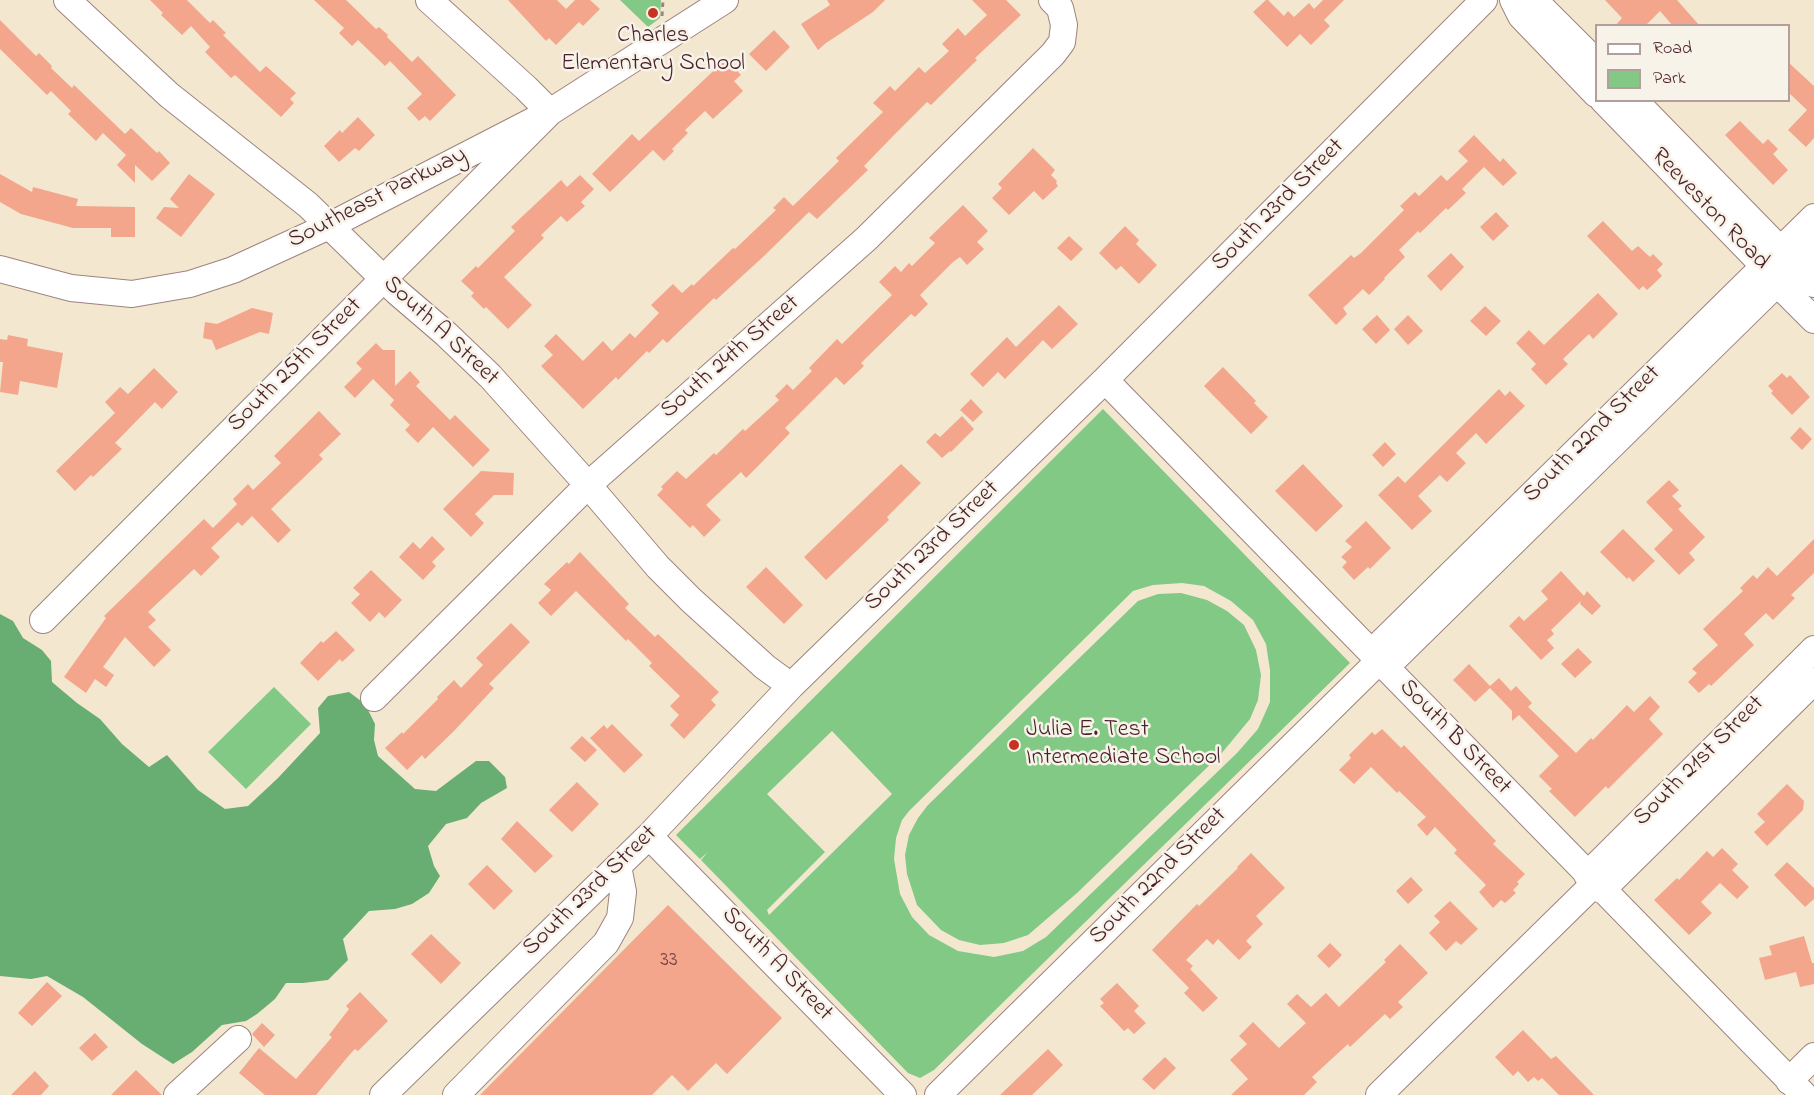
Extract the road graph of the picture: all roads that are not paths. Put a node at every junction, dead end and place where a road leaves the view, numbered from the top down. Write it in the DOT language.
graph roads {
  1 [pos="67,0"];
  2 [pos="429,0"];
  3 [pos="725,0"];
  4 [pos="1484,0"];
  5 [pos="1513,0"];
  6 [pos="1534,0"];
  7 [pos="1056,4"];
  8 [pos="1595,61"];
  9 [pos="1595,92"];
  10 [pos="1605,102"];
  11 [pos="1636,102"];
  12 [pos="550,112"];
  13 [pos="1814,217"];
  14 [pos="328,226"];
  15 [pos="1814,247"];
  16 [pos="1779,266"];
  17 [pos="0,269"];
  18 [pos="384,279"];
  19 [pos="1814,284"];
  20 [pos="1814,320"];
  21 [pos="1105,380"];
  22 [pos="588,485"];
  23 [pos="43,620"];
  24 [pos="1814,650"];
  25 [pos="1379,660"];
  26 [pos="1800,685"];
  27 [pos="791,686"];
  28 [pos="374,698"];
  29 [pos="649,836"];
  30 [pos="618,866"];
  31 [pos="1594,883"];
  32 [pos="238,1039"];
  33 [pos="1814,1056"];
  34 [pos="1800,1090"];
  35 [pos="177,1095"];
  36 [pos="383,1095"];
  37 [pos="456,1095"];
  38 [pos="903,1095"];
  39 [pos="938,1095"];
  40 [pos="1379,1095"];
  1 -- 14 [label="street, South A Street"];
  2 -- 12 [label="street"];
  3 -- 12 [label="street, Southeast Parkway"];
  4 -- 21 [label="street, South 23rd Street"];
  5 -- 9 [label="street"];
  6 -- 8 [label="street"];
  7 -- 22 [label="street, South 24th Street"];
  10 -- 16 [label="street, Reeveston Road"];
  11 -- 16 [label="street, Reeveston Road"];
  12 -- 14 [label="street, Southeast Parkway"];
  12 -- 18 [label="street, South 25th Street"];
  13 -- 16 [label="street, South 22nd Street"];
  14 -- 17 [label="street, Southeast Parkway"];
  14 -- 18 [label="street, South A Street"];
  15 -- 16 [label="street, South 22nd Street"];
  16 -- 19 [label="street, Reeveston Road"];
  16 -- 20 [label="street, Reeveston Road"];
  16 -- 25 [label="street, South 22nd Street"];
  18 -- 22 [label="street, South A Street"];
  18 -- 23 [label="street, South 25th Street"];
  21 -- 25 [label="street, South B Street"];
  21 -- 27 [label="street, South 23rd Street"];
  22 -- 27 [label="street, South A Street"];
  22 -- 28 [label="street, South 24th Street"];
  24 -- 26 [label="street, South 21st Street"];
  25 -- 31 [label="street, South B Street"];
  25 -- 39 [label="street, South 22nd Street"];
  26 -- 31 [label="street, South 21st Street"];
  27 -- 29 [label="street, South 23rd Street"];
  29 -- 30 [label="street, South 23rd Street"];
  29 -- 38 [label="street, South A Street"];
  30 -- 36 [label="street, South 23rd Street"];
  30 -- 37 [label="street"];
  31 -- 34 [label="street, South B Street"];
  31 -- 40 [label="street, South 21st Street"];
  32 -- 35 [label="street"];
  33 -- 34 [label="street"];
}
